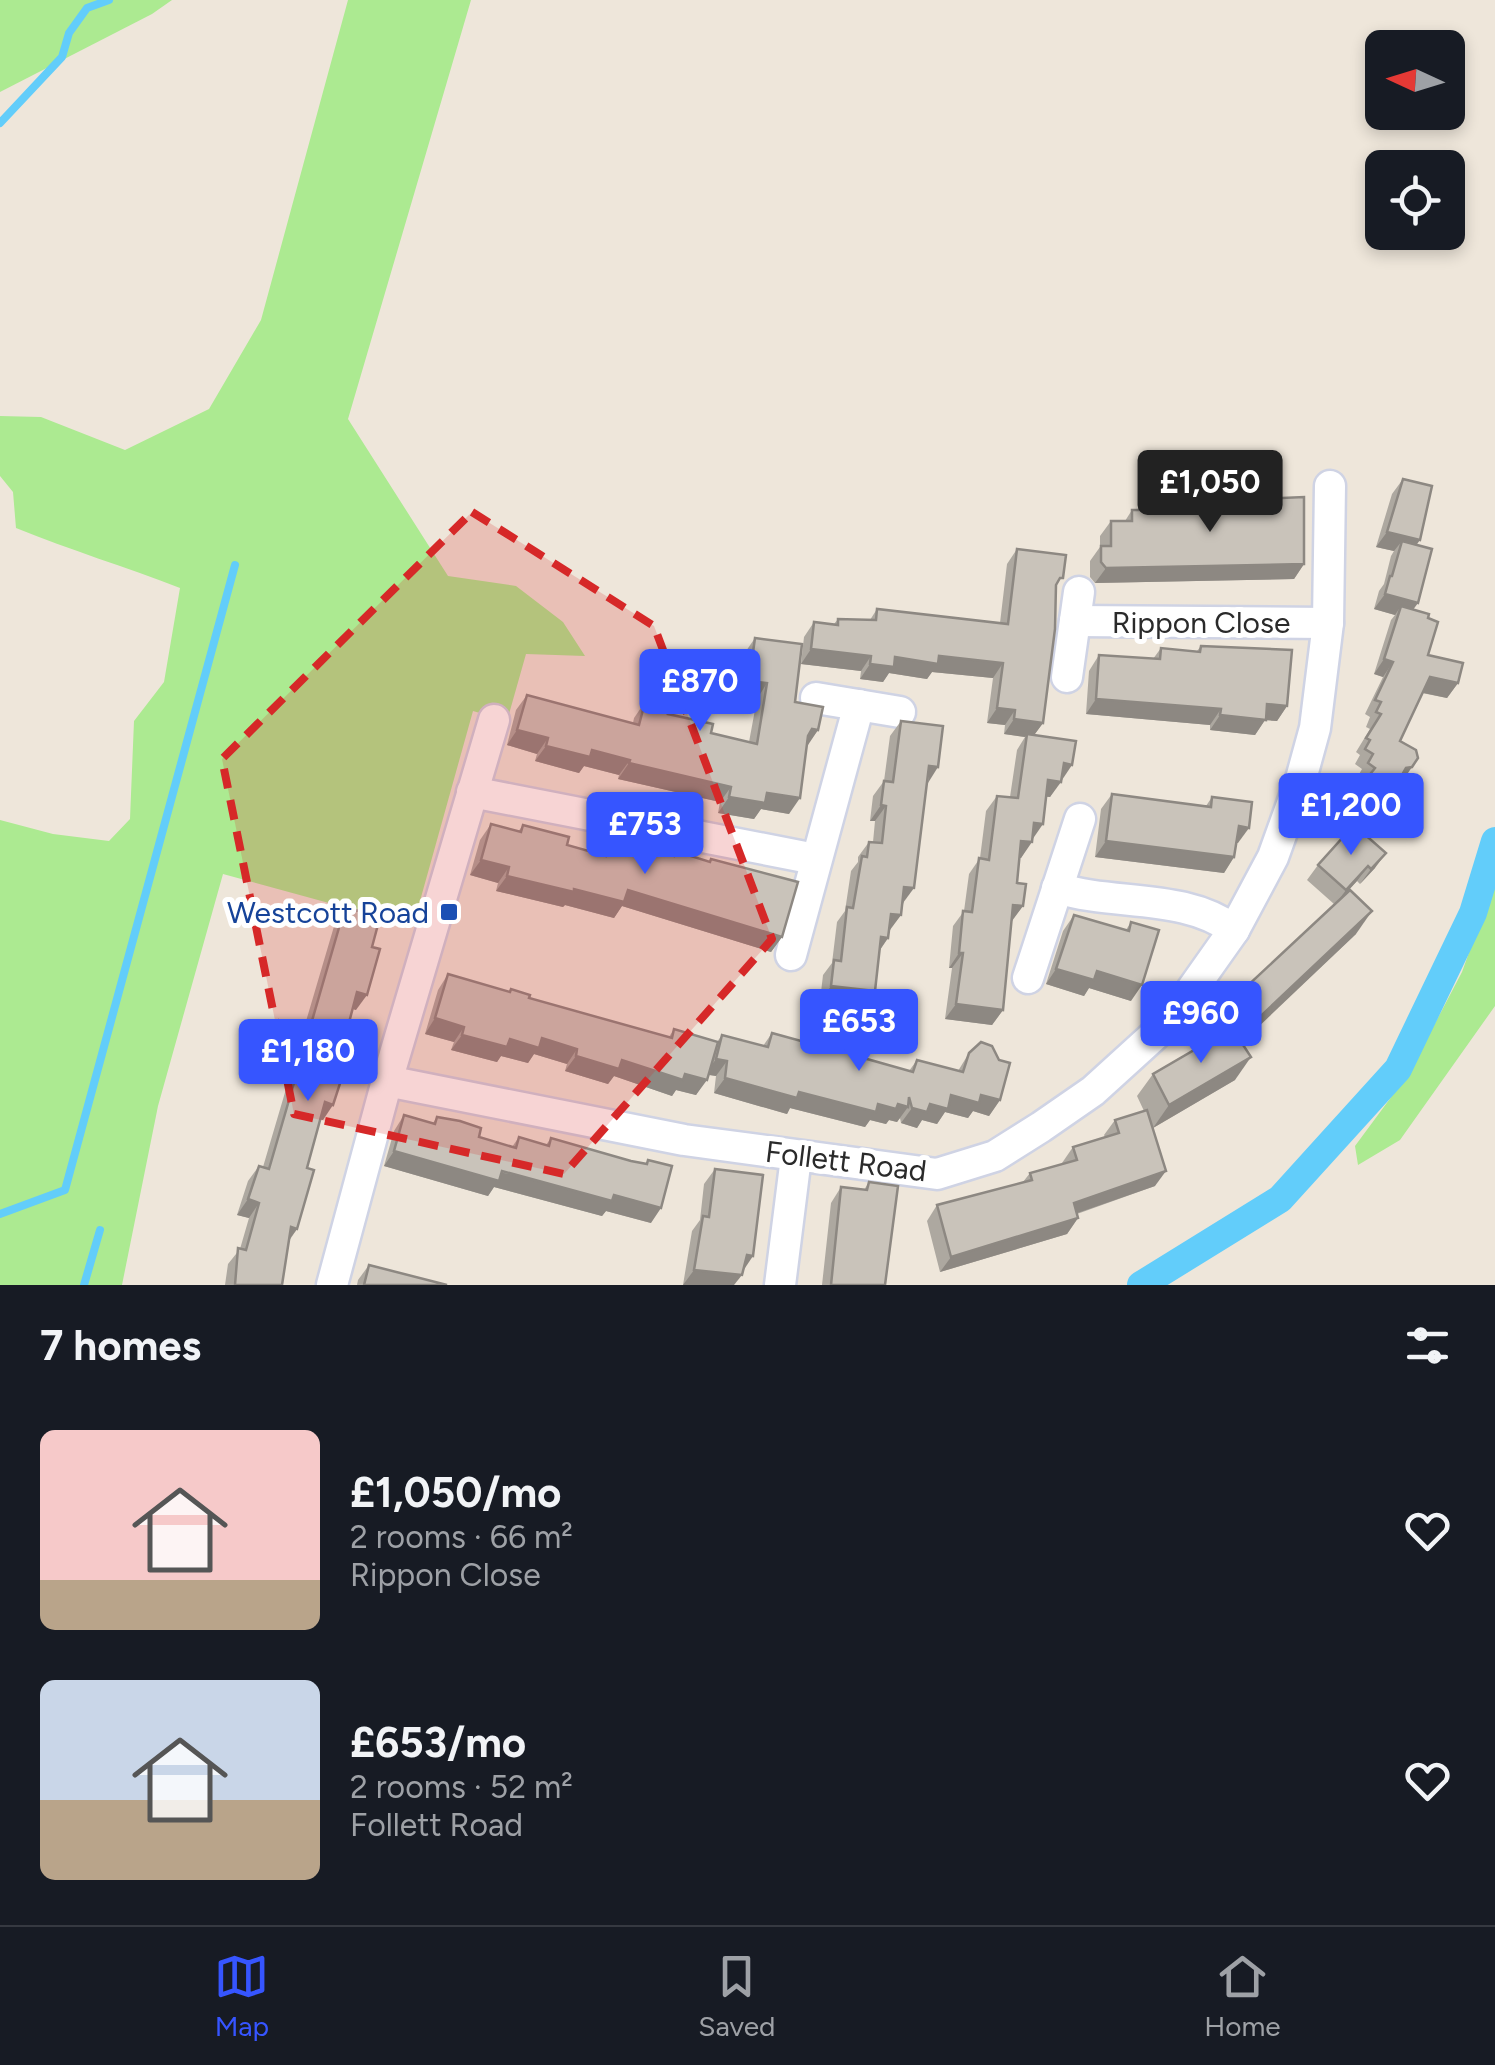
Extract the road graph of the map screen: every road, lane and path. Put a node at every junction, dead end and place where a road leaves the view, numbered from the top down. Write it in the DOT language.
graph roads {
  1 [pos="1330,486"];
  2 [pos="1328,622"];
  3 [pos="1066,677"];
  4 [pos="816,698"];
  5 [pos="859,705"];
  6 [pos="900,712"];
  7 [pos="494,720"];
  8 [pos="472,792"];
  9 [pos="1080,819"];
  10 [pos="815,859"];
  11 [pos="1057,888"];
  12 [pos="1234,930"];
  13 [pos="791,955"];
  14 [pos="1028,978"];
  15 [pos="388,1081"];
  16 [pos="796,1156"];
  17 [pos="332,1285"];
  18 [pos="780,1285"];
  1 -- 2 [label="street, Follett Road"];
  2 -- 3 [label="street, Rippon Close"];
  2 -- 12 [label="street, Follett Road"];
  4 -- 5 [label="street"];
  5 -- 6 [label="street"];
  5 -- 10 [label="street"];
  7 -- 8 [label="street"];
  8 -- 10 [label="street"];
  8 -- 15 [label="street"];
  9 -- 11 [label="street"];
  10 -- 13 [label="street"];
  11 -- 12 [label="street"];
  11 -- 14 [label="street"];
  12 -- 16 [label="street, Follett Road"];
  15 -- 16 [label="street, Follett Road"];
  15 -- 17 [label="street"];
  16 -- 18 [label="street"];
}
